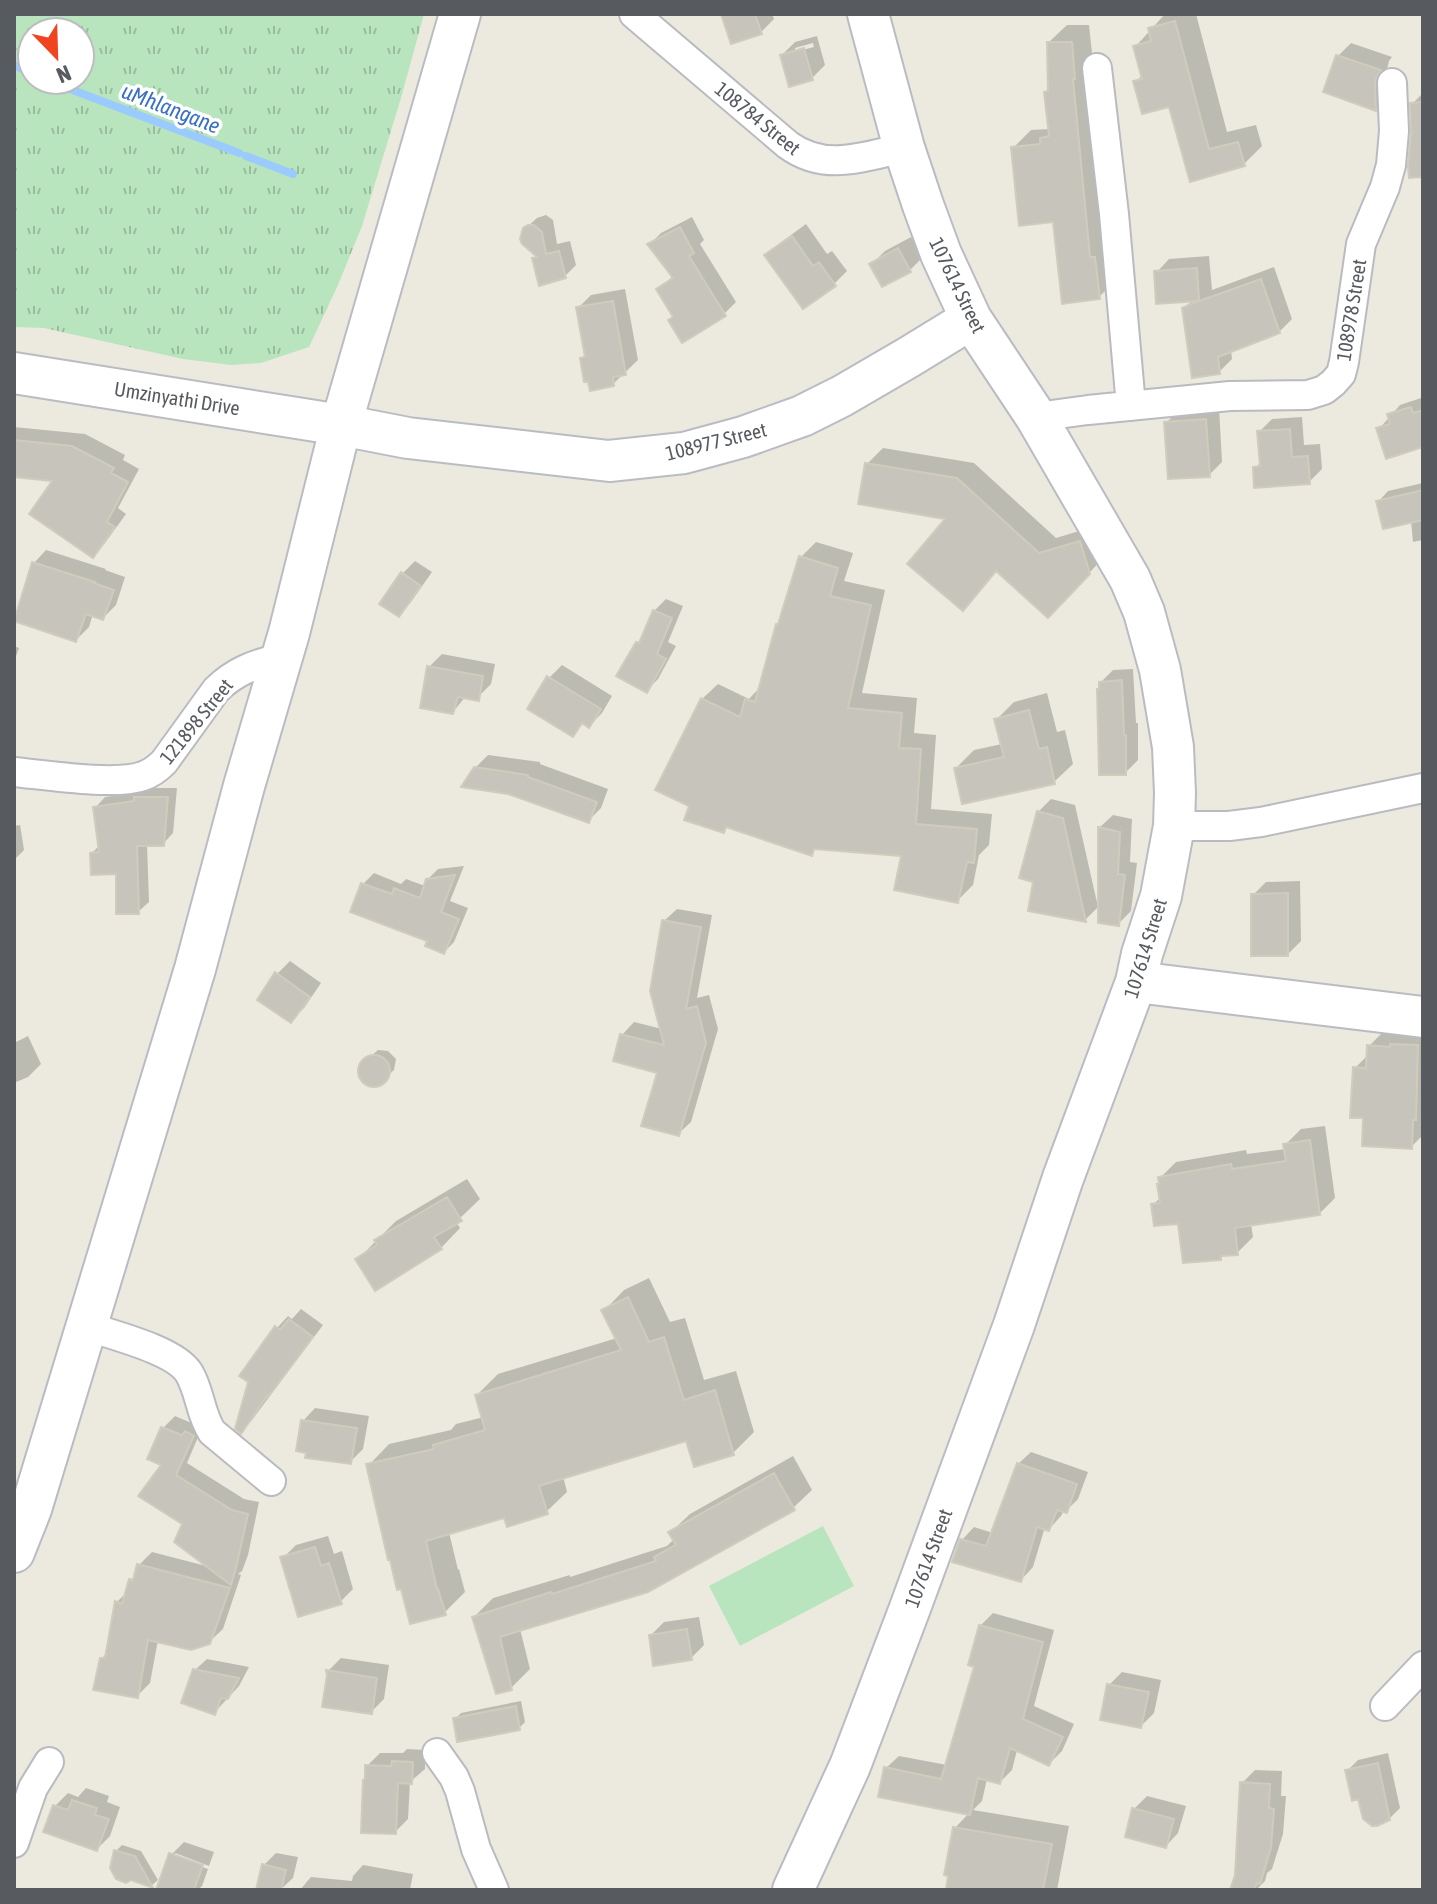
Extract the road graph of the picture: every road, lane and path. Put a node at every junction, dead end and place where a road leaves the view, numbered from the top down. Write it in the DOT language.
graph roads {
  1 [pos="460,14"];
  2 [pos="634,14"];
  3 [pos="868,14"];
  4 [pos="1097,68"];
  5 [pos="1392,83"];
  6 [pos="904,148"];
  7 [pos="971,319"];
  8 [pos="14,373"];
  9 [pos="1131,406"];
  10 [pos="1036,417"];
  11 [pos="341,425"];
  12 [pos="281,658"];
  13 [pos="14,772"];
  14 [pos="1423,788"];
  15 [pos="1174,826"];
  16 [pos="1136,982"];
  17 [pos="1423,1017"];
  18 [pos="86,1326"];
  19 [pos="271,1481"];
  20 [pos="14,1552"];
  21 [pos="1423,1666"];
  22 [pos="1385,1706"];
  23 [pos="437,1753"];
  24 [pos="49,1762"];
  25 [pos="14,1843"];
  26 [pos="494,1890"];
  27 [pos="793,1890"];
  1 -- 11 [label="street"];
  2 -- 6 [label="street, 108784 Street"];
  3 -- 6 [label="street, 107614 Street"];
  4 -- 9 [label="street"];
  5 -- 9 [label="street, 108978 Street"];
  6 -- 7 [label="street, 107614 Street"];
  7 -- 10 [label="street, 107614 Street"];
  7 -- 11 [label="street, 108977 Street"];
  8 -- 11 [label="street, Umzinyathi Drive"];
  9 -- 10 [label="street, 108978 Street"];
  10 -- 15 [label="street, 107614 Street"];
  11 -- 12 [label="street"];
  12 -- 13 [label="street, 121898 Street"];
  12 -- 18 [label="street"];
  14 -- 15 [label="street"];
  15 -- 16 [label="street, 107614 Street"];
  16 -- 17 [label="street"];
  16 -- 27 [label="street, 107614 Street"];
  18 -- 19 [label="street"];
  18 -- 20 [label="street"];
  21 -- 22 [label="street"];
  23 -- 26 [label="street"];
  24 -- 25 [label="street"];
}
